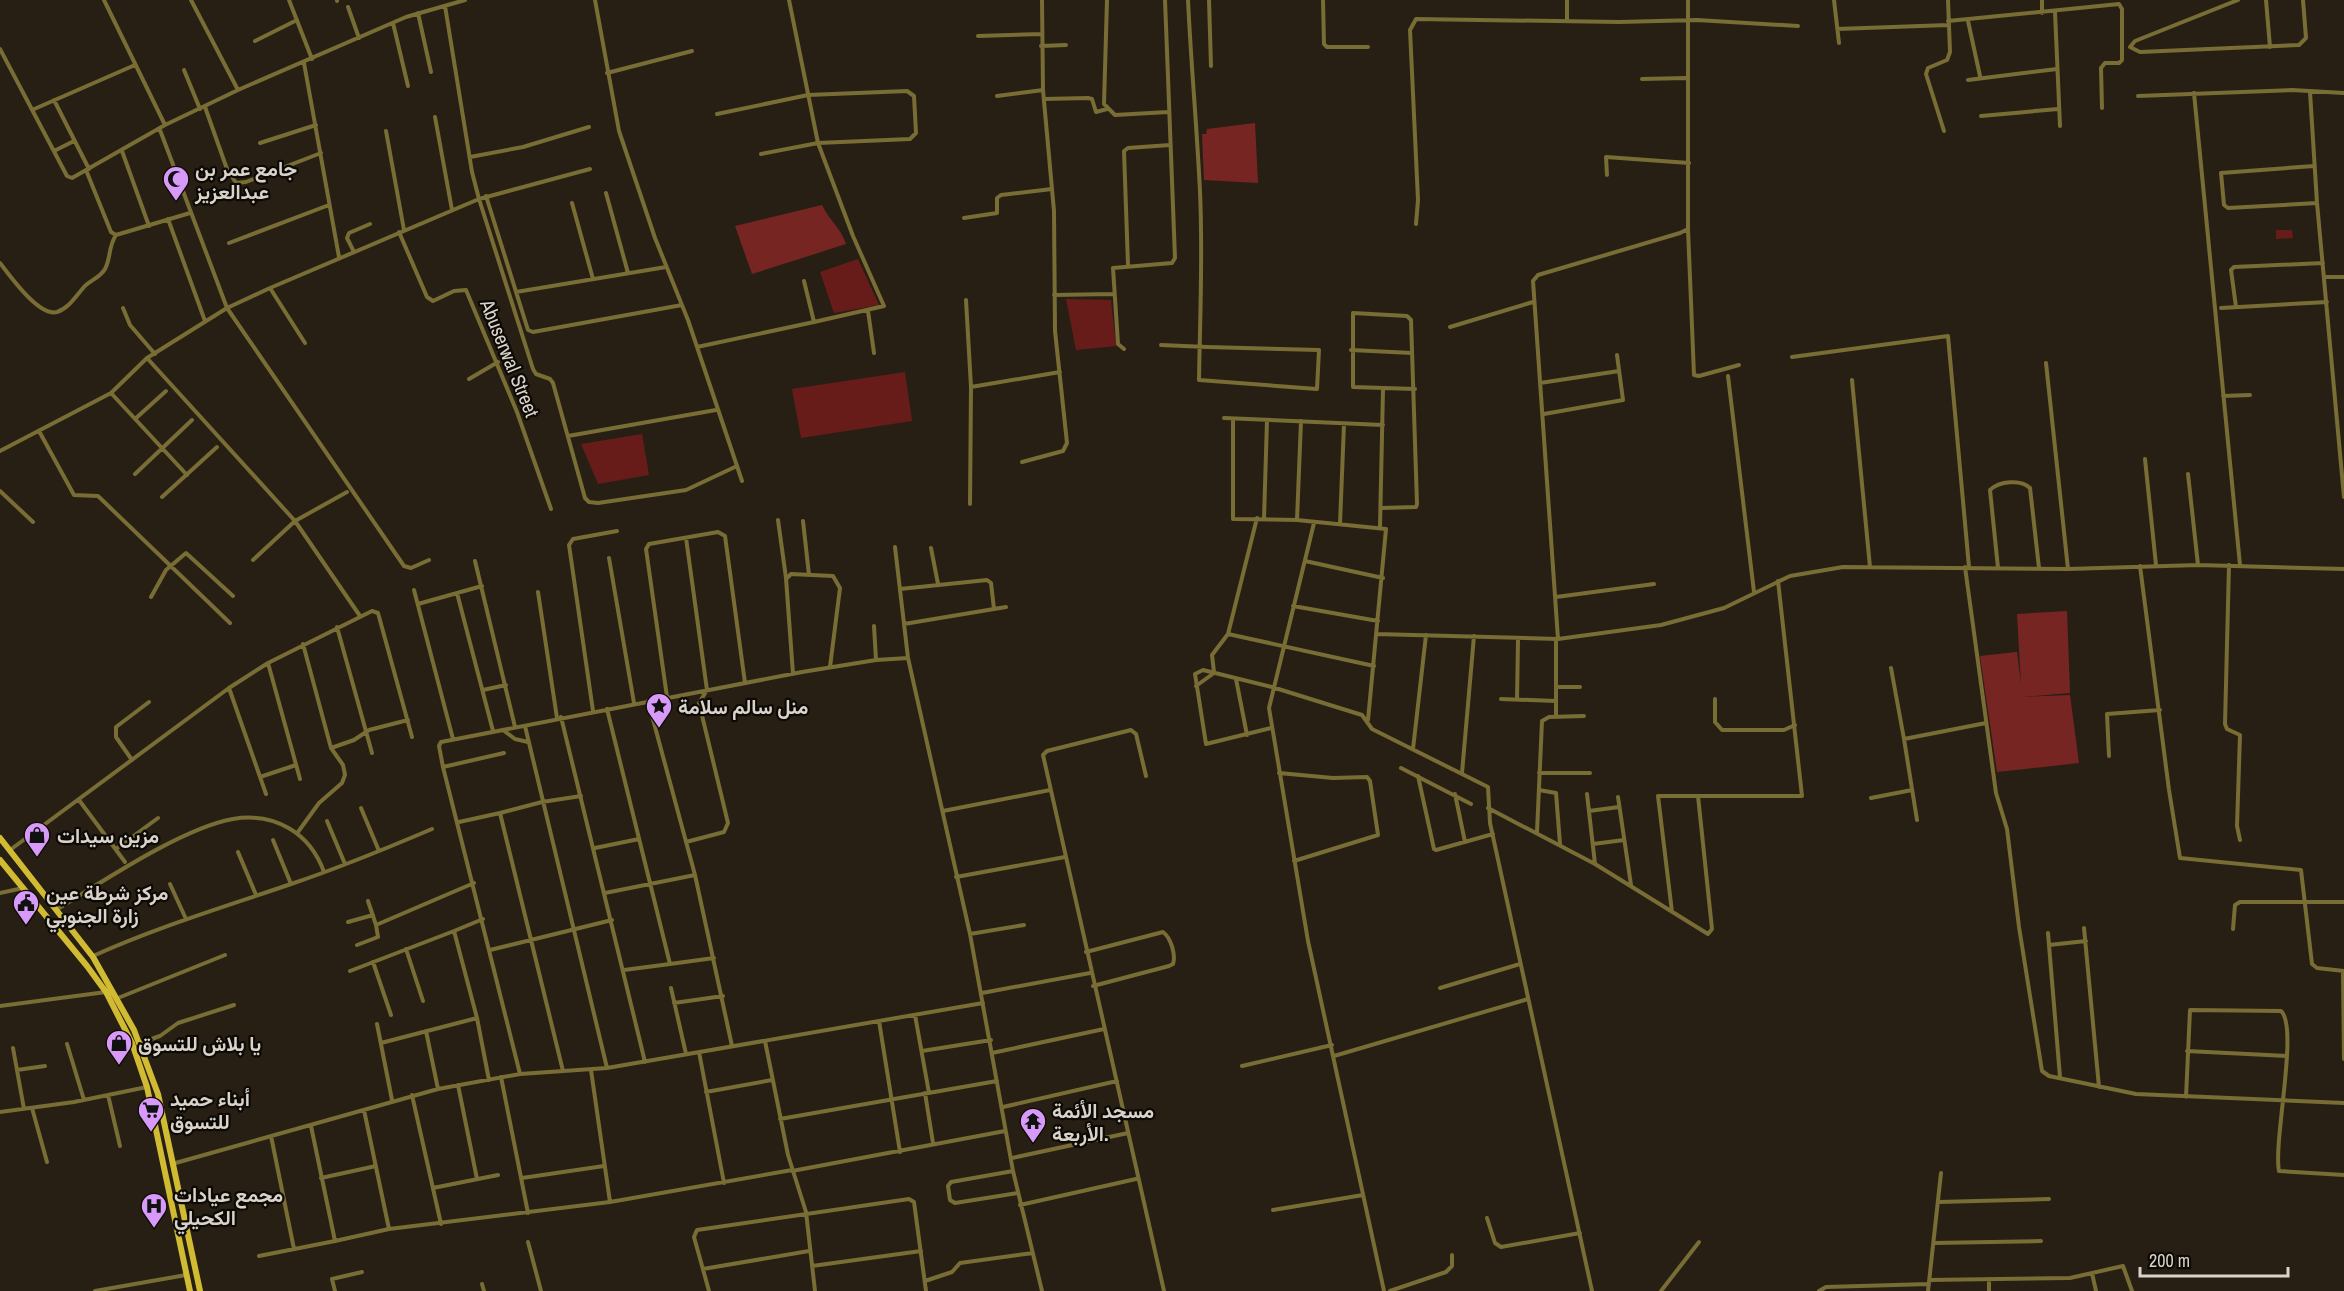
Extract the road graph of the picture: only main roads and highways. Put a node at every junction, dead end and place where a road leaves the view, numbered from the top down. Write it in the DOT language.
graph roads {
  1 [pos="1,841"];
  2 [pos="0,860"];
  3 [pos="190,1291"];
  4 [pos="200,1291"];
  1 -- 4 [label="main road"];
  2 -- 3 [label="main road"];
}
